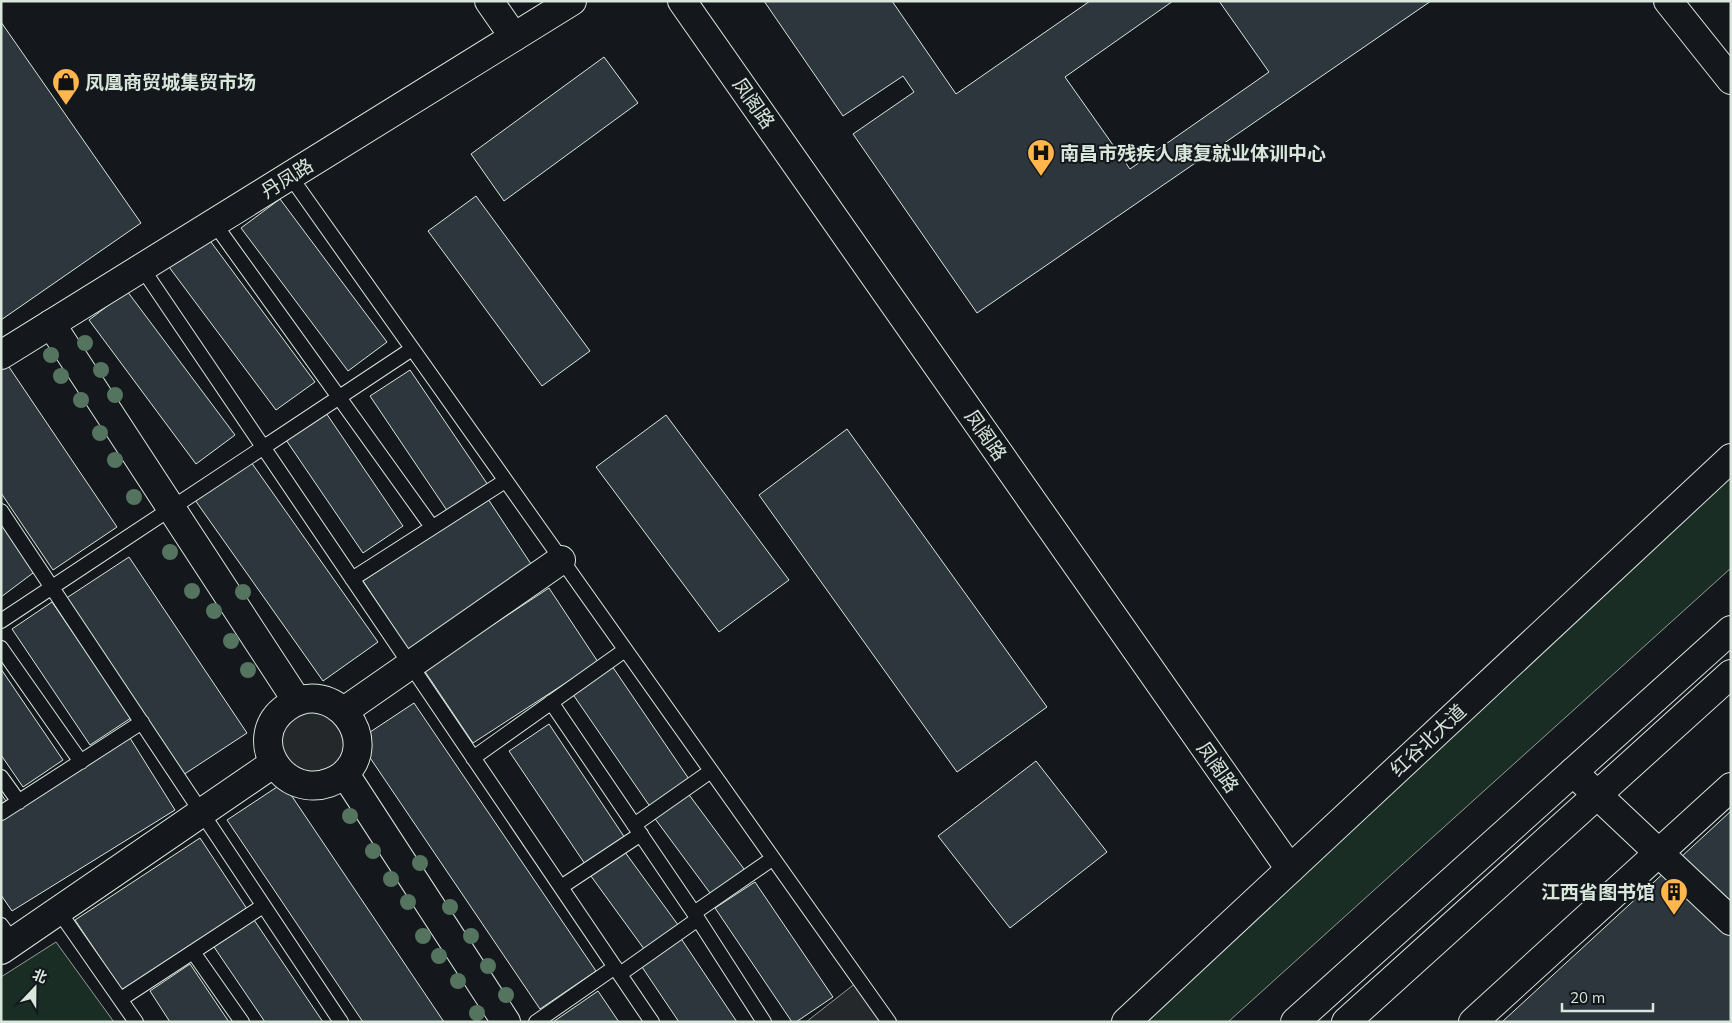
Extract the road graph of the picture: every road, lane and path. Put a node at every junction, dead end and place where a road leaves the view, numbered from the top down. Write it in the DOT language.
graph roads {
  1 [pos="489,1"];
  2 [pos="572,1"];
  3 [pos="682,1"];
  4 [pos="1668,1"];
  5 [pos="514,38"];
  6 [pos="1731,80"];
  7 [pos="290,176"];
  8 [pos="214,223"];
  9 [pos="142,268"];
  10 [pos="51,324"];
  11 [pos="412,349"];
  12 [pos="1,355"];
  13 [pos="339,397"];
  14 [pos="263,448"];
  15 [pos="1731,458"];
  16 [pos="505,481"];
  17 [pos="171,509"];
  18 [pos="1,511"];
  19 [pos="432,527"];
  20 [pos="561,560"];
  21 [pos="352,579"];
  22 [pos="52,588"];
  23 [pos="1,621"];
  24 [pos="1731,630"];
  25 [pos="1,648"];
  26 [pos="624,650"];
  27 [pos="410,665"];
  28 [pos="1731,674"];
  29 [pos="298,701"];
  30 [pos="551,702"];
  31 [pos="344,711"];
  32 [pos="142,722"];
  33 [pos="473,758"];
  34 [pos="81,762"];
  35 [pos="274,763"];
  36 [pos="711,771"];
  37 [pos="1573,772"];
  38 [pos="344,774"];
  39 [pos="1,777"];
  40 [pos="1731,787"];
  41 [pos="1598,796"];
  42 [pos="19,802"];
  43 [pos="201,811"];
  44 [pos="1,813"];
  45 [pos="638,830"];
  46 [pos="1658,853"];
  47 [pos="772,859"];
  48 [pos="1290,869"];
  49 [pos="561,887"];
  50 [pos="264,906"];
  51 [pos="58,910"];
  52 [pos="696,916"];
  53 [pos="1731,921"];
  54 [pos="5,939"];
  55 [pos="193,952"];
  56 [pos="617,971"];
  57 [pos="121,1000"];
  58 [pos="136,1022"];
  59 [pos="242,1022"];
  60 [pos="341,1022"];
  61 [pos="506,1022"];
  62 [pos="536,1022"];
  63 [pos="652,1022"];
  64 [pos="764,1022"];
  65 [pos="890,1022"];
  66 [pos="1126,1022"];
  67 [pos="1295,1022"];
  68 [pos="1346,1022"];
  69 [pos="1473,1022"];
  1 -- 5 [label="street"];
  2 -- 5 [label="street, 丹凤路"];
  3 -- 48 [label="street, 凤阁路"];
  4 -- 6 [label="street"];
  5 -- 7 [label="street, 丹凤路"];
  7 -- 8 [label="street, 丹凤路"];
  7 -- 11 [label="lane"];
  8 -- 9 [label="street, 丹凤路"];
  8 -- 13 [label="lane"];
  9 -- 10 [label="street, 丹凤路"];
  9 -- 14 [label="lane"];
  10 -- 12 [label="street, 丹凤路"];
  10 -- 17 [label="street"];
  11 -- 13 [label="lane"];
  11 -- 16 [label="lane"];
  13 -- 14 [label="lane"];
  13 -- 19 [label="lane"];
  14 -- 17 [label="lane"];
  14 -- 21 [label="lane"];
  15 -- 48 [label="street, 红谷北大道"];
  16 -- 19 [label="lane"];
  16 -- 20 [label="lane"];
  17 -- 22 [label="lane"];
  17 -- 29 [label="street"];
  18 -- 22 [label="lane"];
  19 -- 21 [label="lane"];
  20 -- 26 [label="lane"];
  20 -- 27 [label="street"];
  21 -- 27 [label="lane"];
  22 -- 23 [label="lane"];
  22 -- 32 [label="lane"];
  24 -- 37 [label="street"];
  25 -- 34 [label="lane"];
  26 -- 30 [label="lane"];
  26 -- 36 [label="lane"];
  27 -- 31 [label="street"];
  27 -- 33 [label="lane"];
  28 -- 41 [label="street"];
  29 -- 31 [label="street"];
  29 -- 35 [label="street"];
  30 -- 33 [label="lane"];
  30 -- 45 [label="lane"];
  31 -- 38 [label="street"];
  32 -- 34 [label="lane"];
  32 -- 43 [label="lane"];
  33 -- 49 [label="lane"];
  34 -- 42 [label="lane"];
  35 -- 38 [label="street"];
  35 -- 43 [label="street"];
  36 -- 45 [label="lane"];
  36 -- 47 [label="lane"];
  37 -- 41 [label="street"];
  37 -- 67 [label="street"];
  38 -- 61 [label="street"];
  39 -- 42 [label="lane"];
  40 -- 46 [label="street"];
  41 -- 46 [label="street"];
  41 -- 68 [label="street"];
  42 -- 44 [label="lane"];
  43 -- 50 [label="lane"];
  43 -- 51 [label="street"];
  45 -- 49 [label="lane"];
  45 -- 52 [label="lane"];
  46 -- 53 [label="street"];
  46 -- 69 [label="street"];
  47 -- 52 [label="lane"];
  47 -- 65 [label="lane"];
  48 -- 66 [label="street, 红谷北大道"];
  49 -- 56 [label="lane"];
  50 -- 55 [label="lane"];
  50 -- 60 [label="lane"];
  51 -- 54 [label="street"];
  51 -- 57 [label="lane"];
  52 -- 56 [label="lane"];
  52 -- 64 [label="lane"];
  55 -- 57 [label="lane"];
  55 -- 59 [label="lane"];
  56 -- 62 [label="lane"];
  56 -- 63 [label="lane"];
  57 -- 58 [label="lane"];
}
